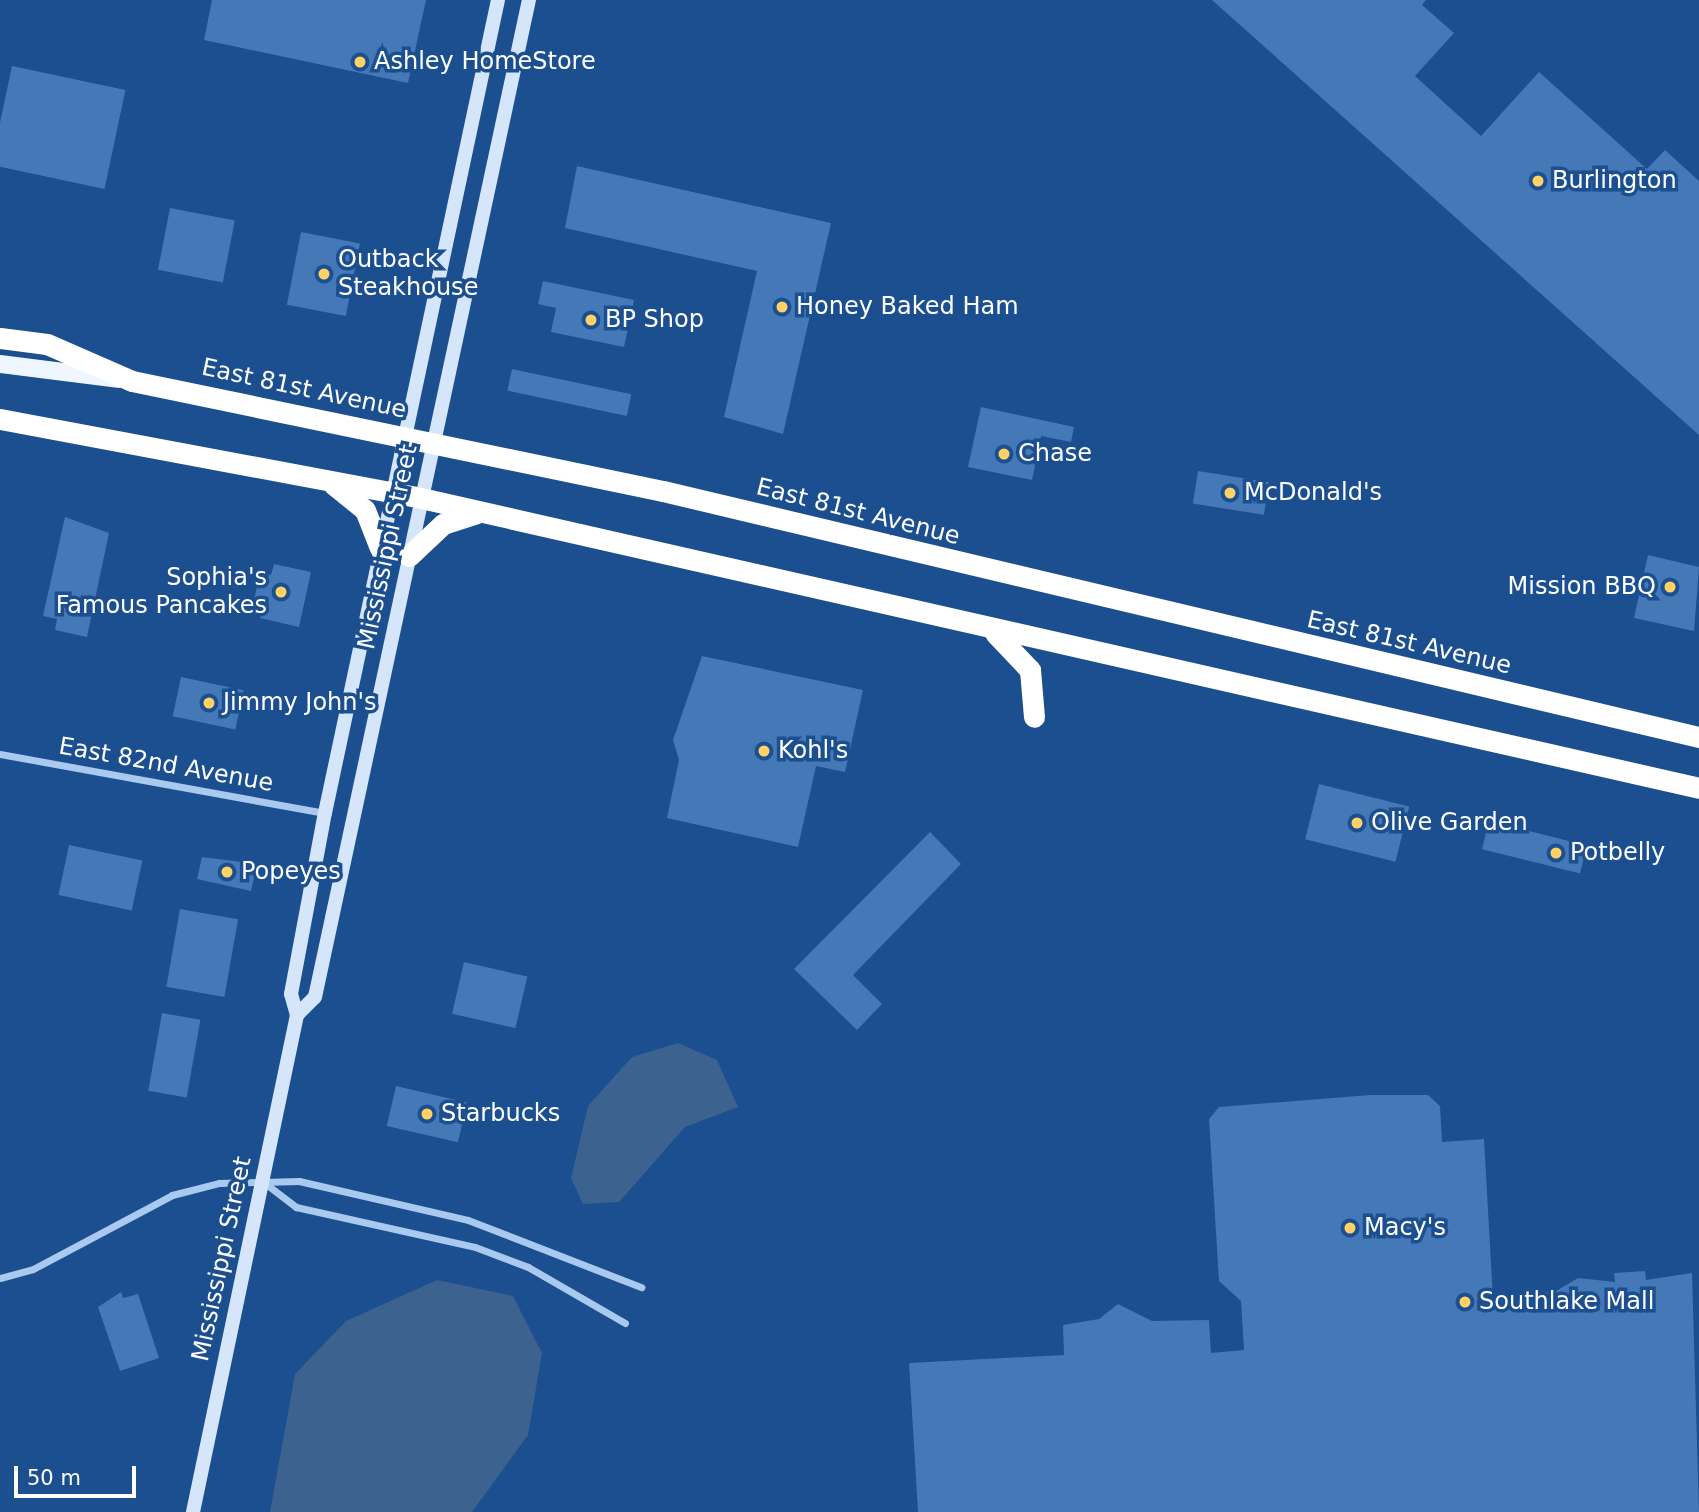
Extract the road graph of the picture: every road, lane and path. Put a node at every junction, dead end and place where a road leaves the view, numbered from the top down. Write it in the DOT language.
graph roads {
  1 [pos="498,0"];
  2 [pos="529,0"];
  3 [pos="0,338"];
  4 [pos="0,364"];
  5 [pos="132,381"];
  6 [pos="0,419"];
  7 [pos="404,436"];
  8 [pos="433,442"];
  9 [pos="326,479"];
  10 [pos="392,492"];
  11 [pos="421,498"];
  12 [pos="481,512"];
  13 [pos="380,548"];
  14 [pos="409,556"];
  15 [pos="988,628"];
  16 [pos="1034,717"];
  17 [pos="1699,737"];
  18 [pos="0,754"];
  19 [pos="1699,788"];
  20 [pos="325,813"];
  21 [pos="298,1015"];
  22 [pos="261,1181"];
  23 [pos="0,1278"];
  24 [pos="641,1287"];
  25 [pos="625,1323"];
  26 [pos="193,1512"];
  1 -- 7 [label="street, Mississippi Street"];
  2 -- 8 [label="street, Mississippi Street"];
  3 -- 5 [label="highway"];
  4 -- 5 [label="main road, East 81st Avenue"];
  5 -- 7 [label="highway, East 81st Avenue"];
  6 -- 9 [label="highway"];
  7 -- 8 [label="highway, East 81st Avenue"];
  7 -- 10 [label="street, Mississippi Street"];
  8 -- 11 [label="street, Mississippi Street"];
  8 -- 17 [label="highway, East 81st Avenue"];
  9 -- 10 [label="highway"];
  9 -- 13 [label="highway"];
  10 -- 11 [label="highway"];
  10 -- 13 [label="street, Mississippi Street"];
  11 -- 12 [label="highway"];
  11 -- 14 [label="street, Mississippi Street"];
  12 -- 14 [label="highway"];
  12 -- 15 [label="highway"];
  13 -- 20 [label="street, Mississippi Street"];
  14 -- 21 [label="street, Mississippi Street"];
  15 -- 16 [label="highway"];
  15 -- 19 [label="highway"];
  18 -- 20 [label="street, East 82nd Avenue"];
  20 -- 21 [label="street, Mississippi Street"];
  21 -- 22 [label="street, Mississippi Street"];
  22 -- 23 [label="street"];
  22 -- 24 [label="street"];
  22 -- 25 [label="street"];
  22 -- 26 [label="street, Mississippi Street"];
}
